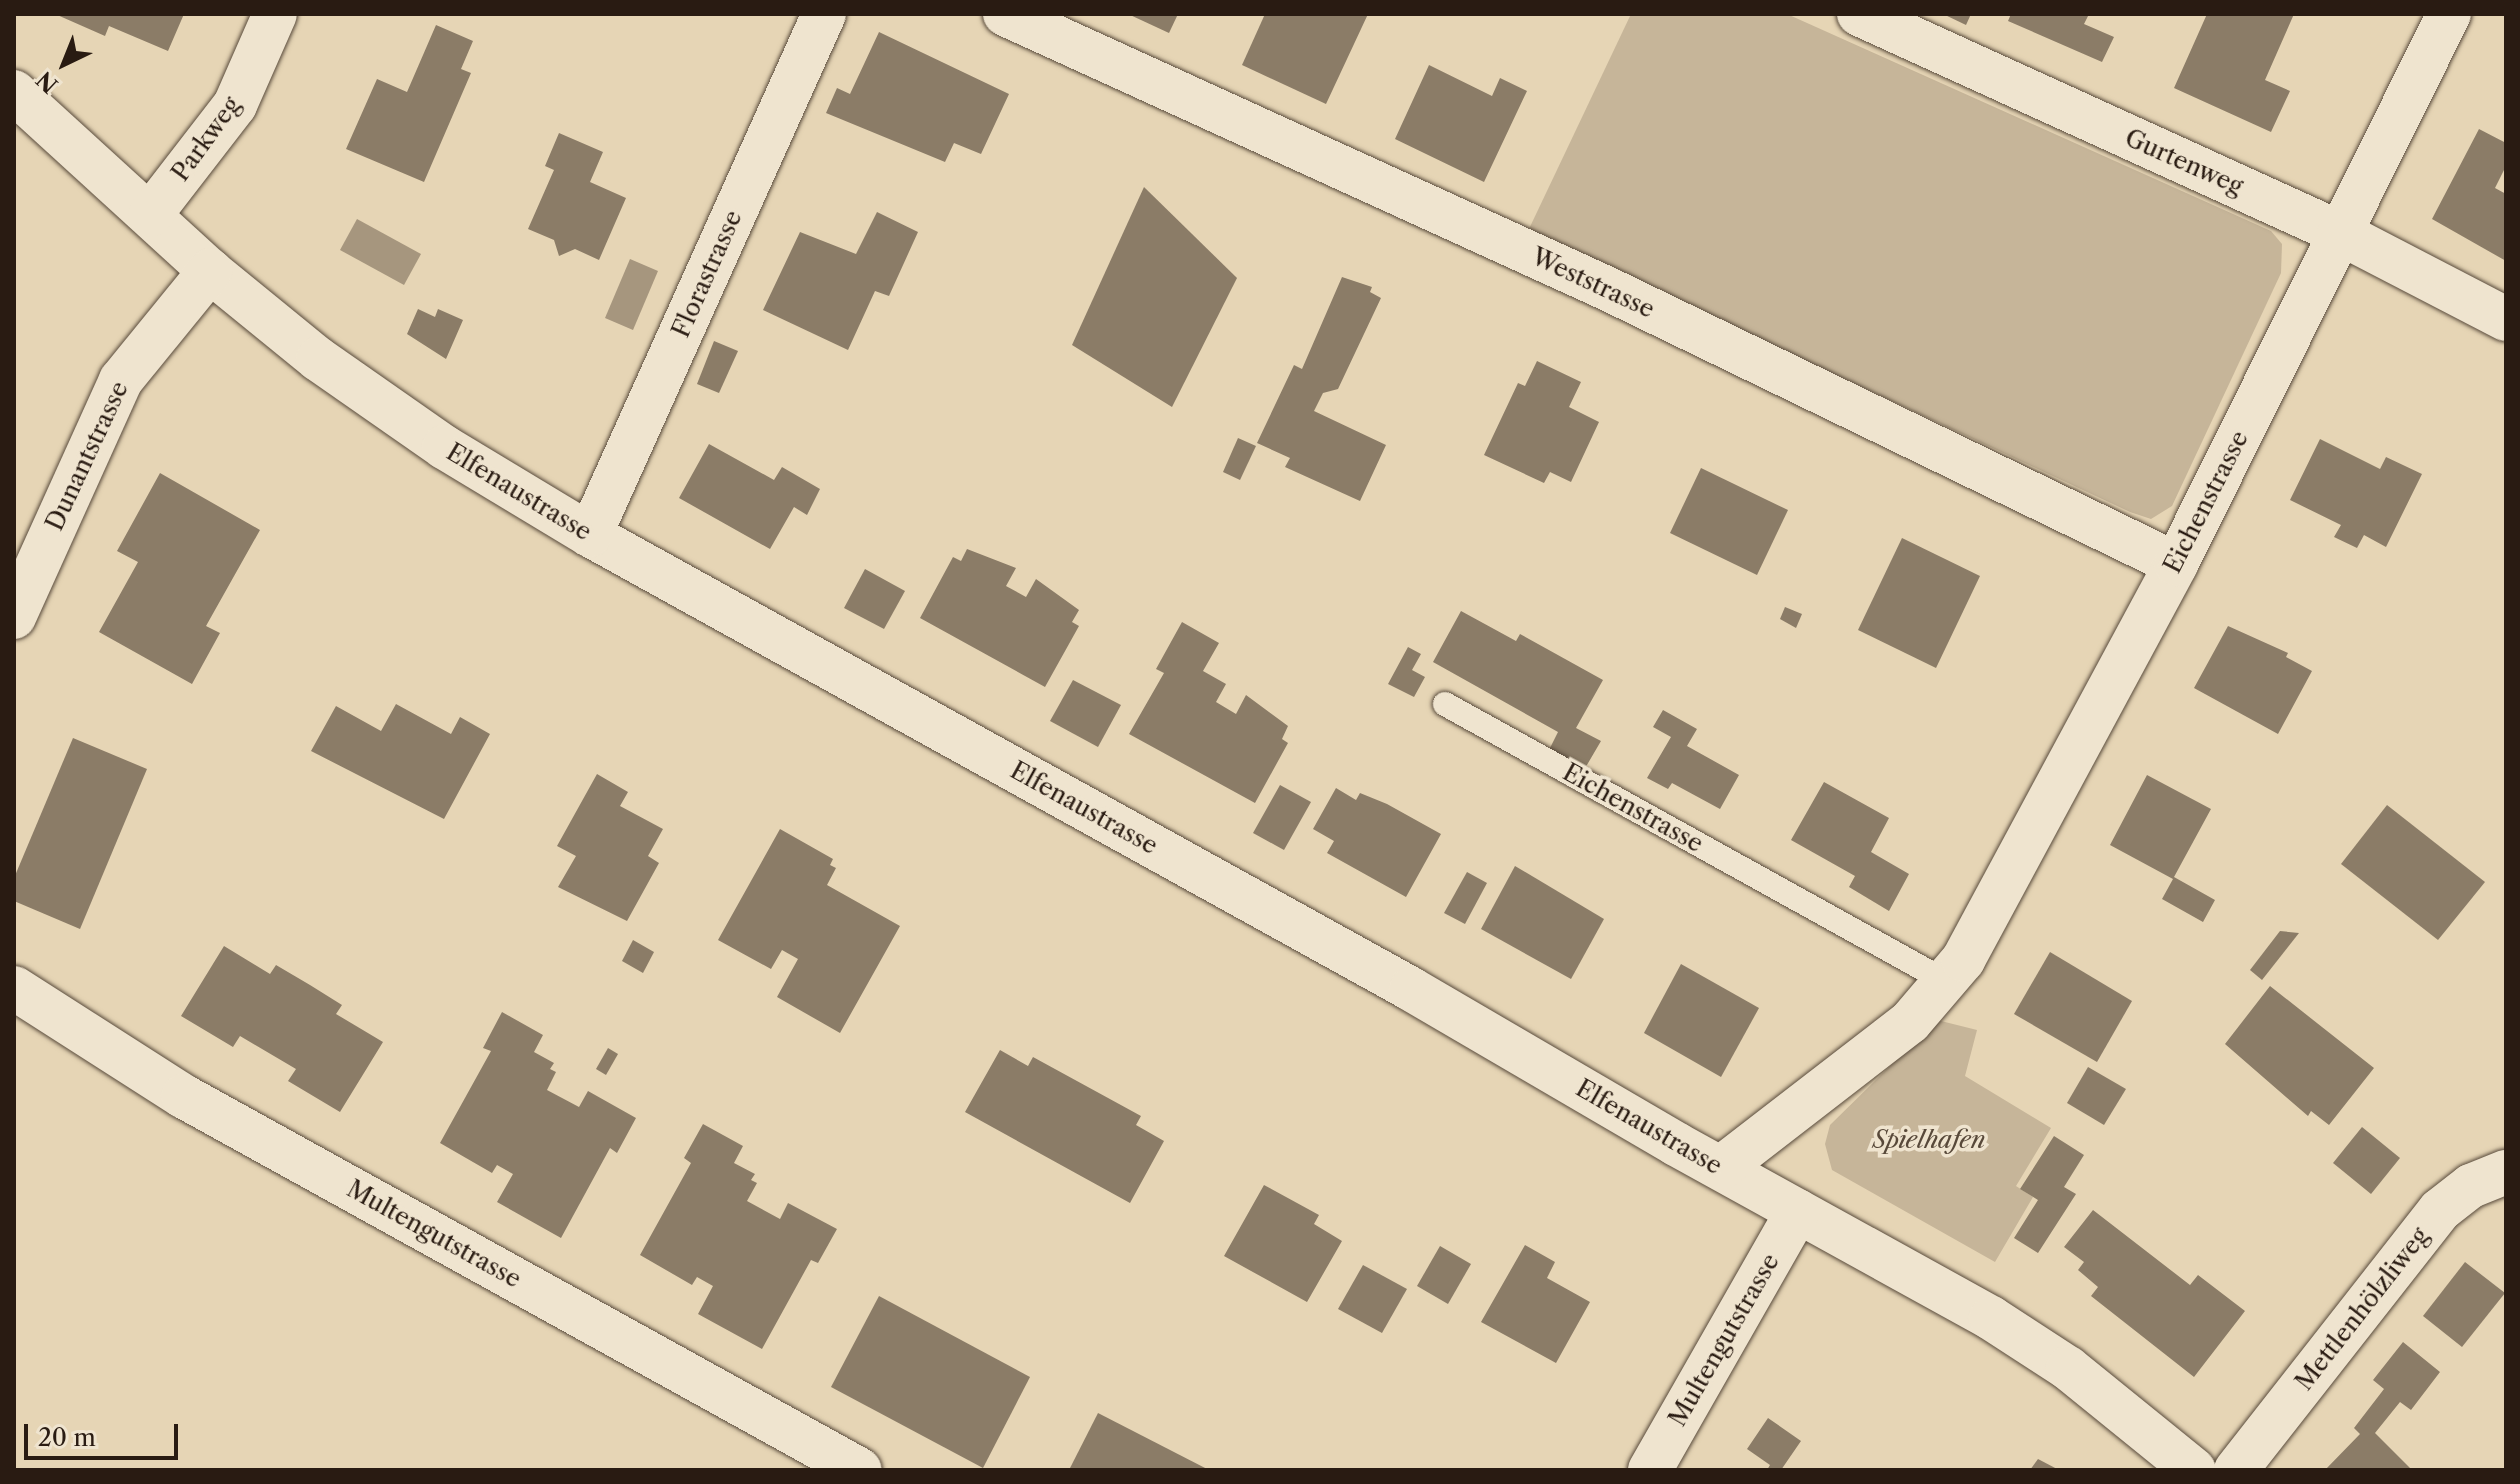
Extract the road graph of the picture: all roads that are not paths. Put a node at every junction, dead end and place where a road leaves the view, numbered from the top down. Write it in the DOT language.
graph roads {
  1 [pos="275,14"];
  2 [pos="824,14"];
  3 [pos="1005,14"];
  4 [pos="1859,14"];
  5 [pos="2449,14"];
  6 [pos="14,92"];
  7 [pos="150,215"];
  8 [pos="2340,233"];
  9 [pos="210,271"];
  10 [pos="2506,319"];
  11 [pos="590,535"];
  12 [pos="2176,564"];
  13 [pos="14,617"];
  14 [pos="1445,704"];
  15 [pos="1947,982"];
  16 [pos="14,988"];
  17 [pos="1721,1168"];
  18 [pos="2506,1172"];
  19 [pos="1798,1211"];
  20 [pos="860,1470"];
  21 [pos="1650,1470"];
  22 [pos="2194,1470"];
  23 [pos="2236,1470"];
  1 -- 7 [label="street, Parkweg"];
  2 -- 11 [label="street, Florastrasse"];
  3 -- 12 [label="street, Weststrasse"];
  4 -- 8 [label="street, Gurtenweg"];
  5 -- 8 [label="street, Eichenstrasse"];
  6 -- 7 [label="street, Elfenaustrasse"];
  7 -- 9 [label="street, Elfenaustrasse"];
  8 -- 10 [label="street, Gurtenweg"];
  8 -- 12 [label="street, Eichenstrasse"];
  9 -- 11 [label="street, Elfenaustrasse"];
  9 -- 13 [label="street, Dunantstrasse"];
  11 -- 17 [label="street, Elfenaustrasse"];
  12 -- 15 [label="street, Eichenstrasse"];
  14 -- 15 [label="lane, Eichenstrasse"];
  15 -- 17 [label="street, Eichenstrasse"];
  16 -- 20 [label="street, Multengutstrasse"];
  17 -- 19 [label="street, Elfenaustrasse"];
  18 -- 23 [label="street, Mettlenhölzliweg"];
  19 -- 21 [label="street, Multengutstrasse"];
  19 -- 22 [label="street, Elfenaustrasse"];
}
